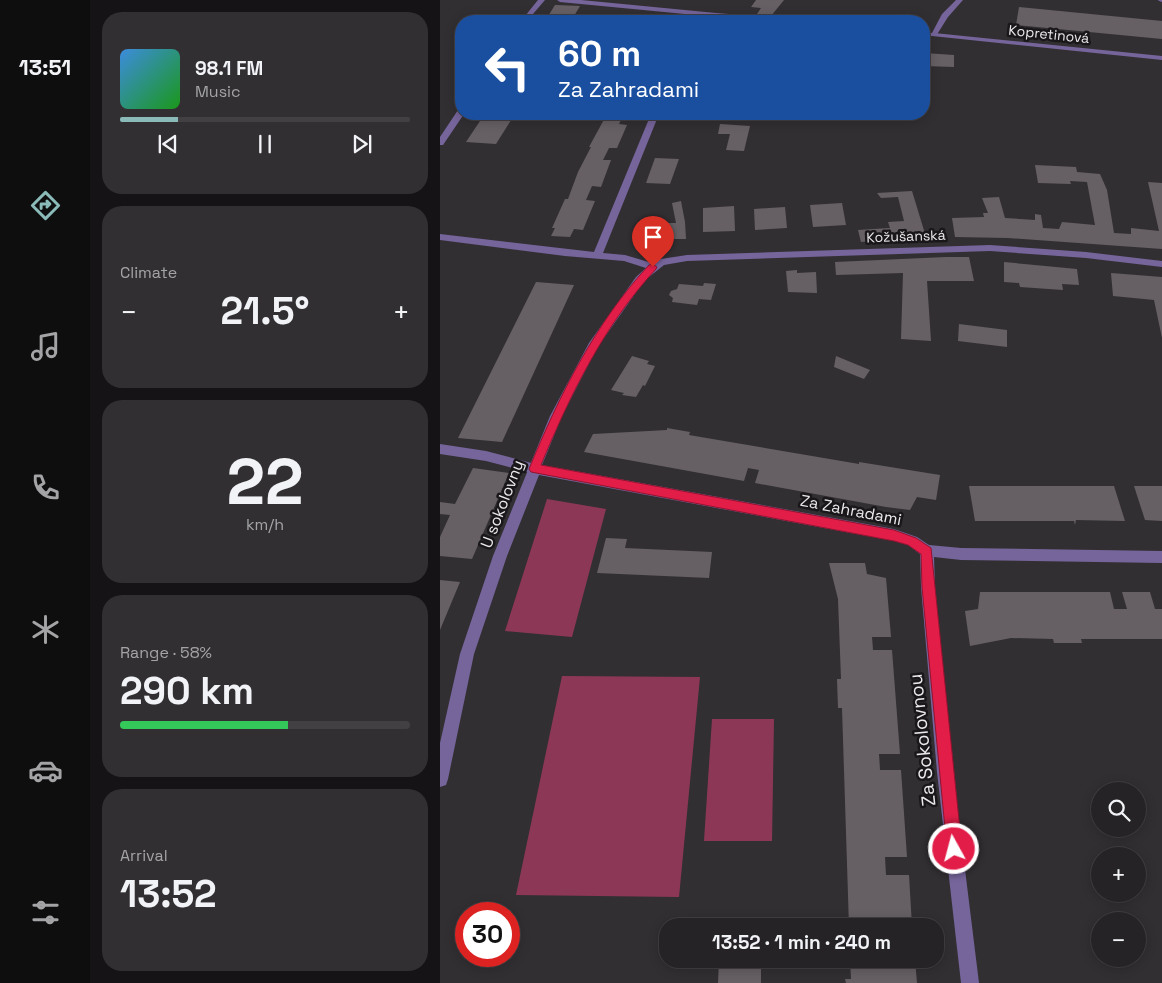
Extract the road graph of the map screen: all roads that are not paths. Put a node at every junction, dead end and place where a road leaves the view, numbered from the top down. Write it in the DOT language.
graph roads {
  1 [pos="542,0"];
  2 [pos="560,0"];
  3 [pos="960,0"];
  4 [pos="696,14"];
  5 [pos="528,15"];
  6 [pos="716,15"];
  7 [pos="930,35"];
  8 [pos="934,35"];
  9 [pos="1162,58"];
  10 [pos="456,120"];
  11 [pos="652,120"];
  12 [pos="440,143"];
  13 [pos="440,237"];
  14 [pos="597,256"];
  15 [pos="1162,264"];
  16 [pos="653,267"];
  17 [pos="440,449"];
  18 [pos="534,469"];
  19 [pos="927,551"];
  20 [pos="1162,557"];
  21 [pos="440,779"];
  22 [pos="970,983"];
  1 -- 5 [label="street"];
  2 -- 4 [label="street"];
  3 -- 8 [label="street"];
  4 -- 6 [label="street"];
  7 -- 8 [label="street, Kopretinová"];
  8 -- 9 [label="street, Kopretinová"];
  10 -- 12 [label="street"];
  11 -- 14 [label="street"];
  13 -- 14 [label="street"];
  14 -- 16 [label="street"];
  15 -- 16 [label="street, Kožušanská"];
  16 -- 18 [label="street, U sokolovny"];
  17 -- 18 [label="street, Za Zahradami"];
  18 -- 19 [label="street, Za Zahradami"];
  18 -- 21 [label="street, U sokolovny"];
  19 -- 20 [label="street, Za Zahradami"];
  19 -- 22 [label="street, Za Sokolovnou"];
}
